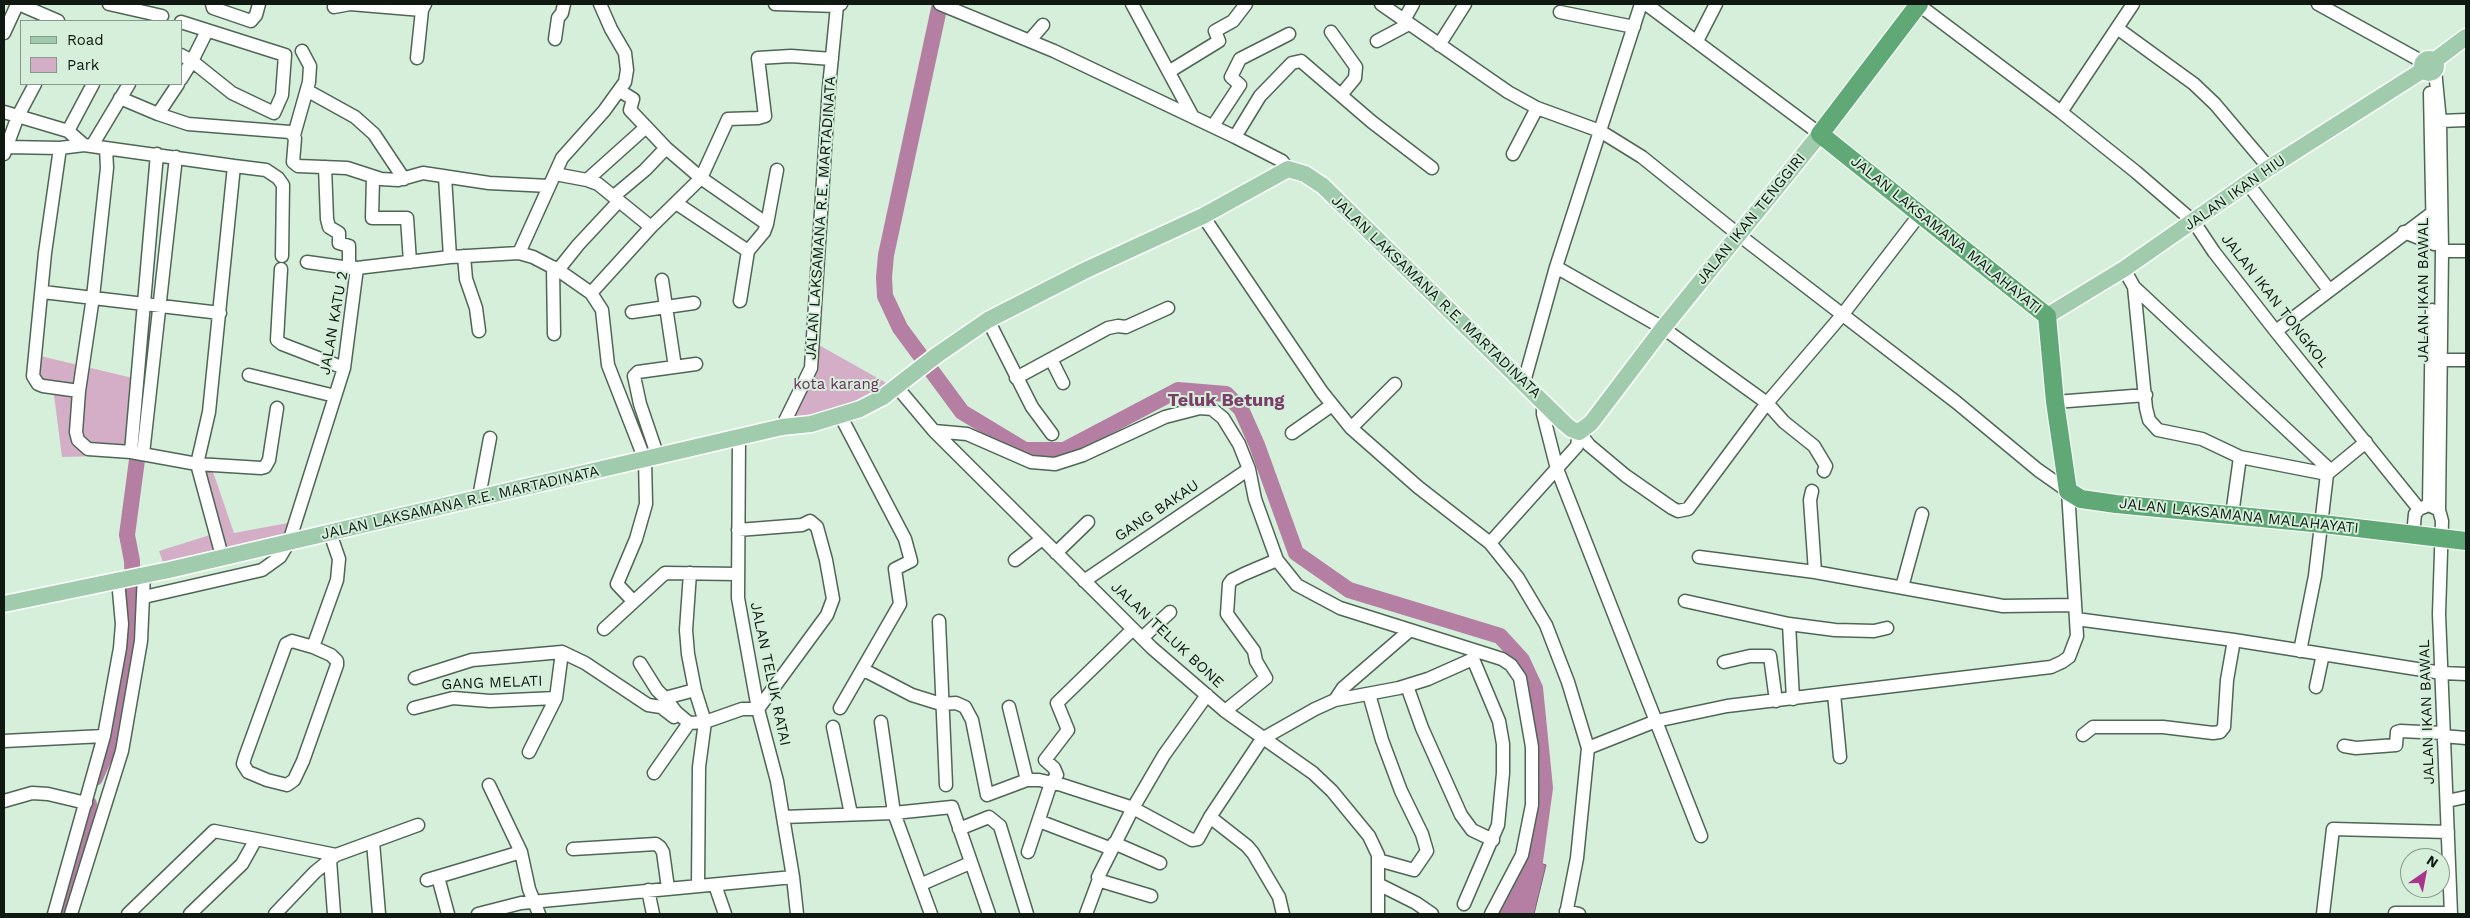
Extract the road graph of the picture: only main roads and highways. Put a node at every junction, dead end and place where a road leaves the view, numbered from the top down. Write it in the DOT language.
graph roads {
  1 [pos="1919,4"];
  2 [pos="2465,39"];
  3 [pos="1820,134"];
  4 [pos="2047,316"];
  5 [pos="1579,432"];
  6 [pos="2466,541"];
  7 [pos="4,604"];
  1 -- 3 [label="highway, JALAN IKAN TENGGIRI"];
  2 -- 4 [label="main road, JALAN IKAN HIU"];
  3 -- 4 [label="highway, JALAN LAKSAMANA MALAHAYATI"];
  3 -- 5 [label="main road, JALAN IKAN TENGGIRI"];
  4 -- 6 [label="highway, JALAN LAKSAMANA MALAHAYATI"];
  5 -- 7 [label="main road, JALAN LAKSAMANA R.E. MARTADINATA"];
}
